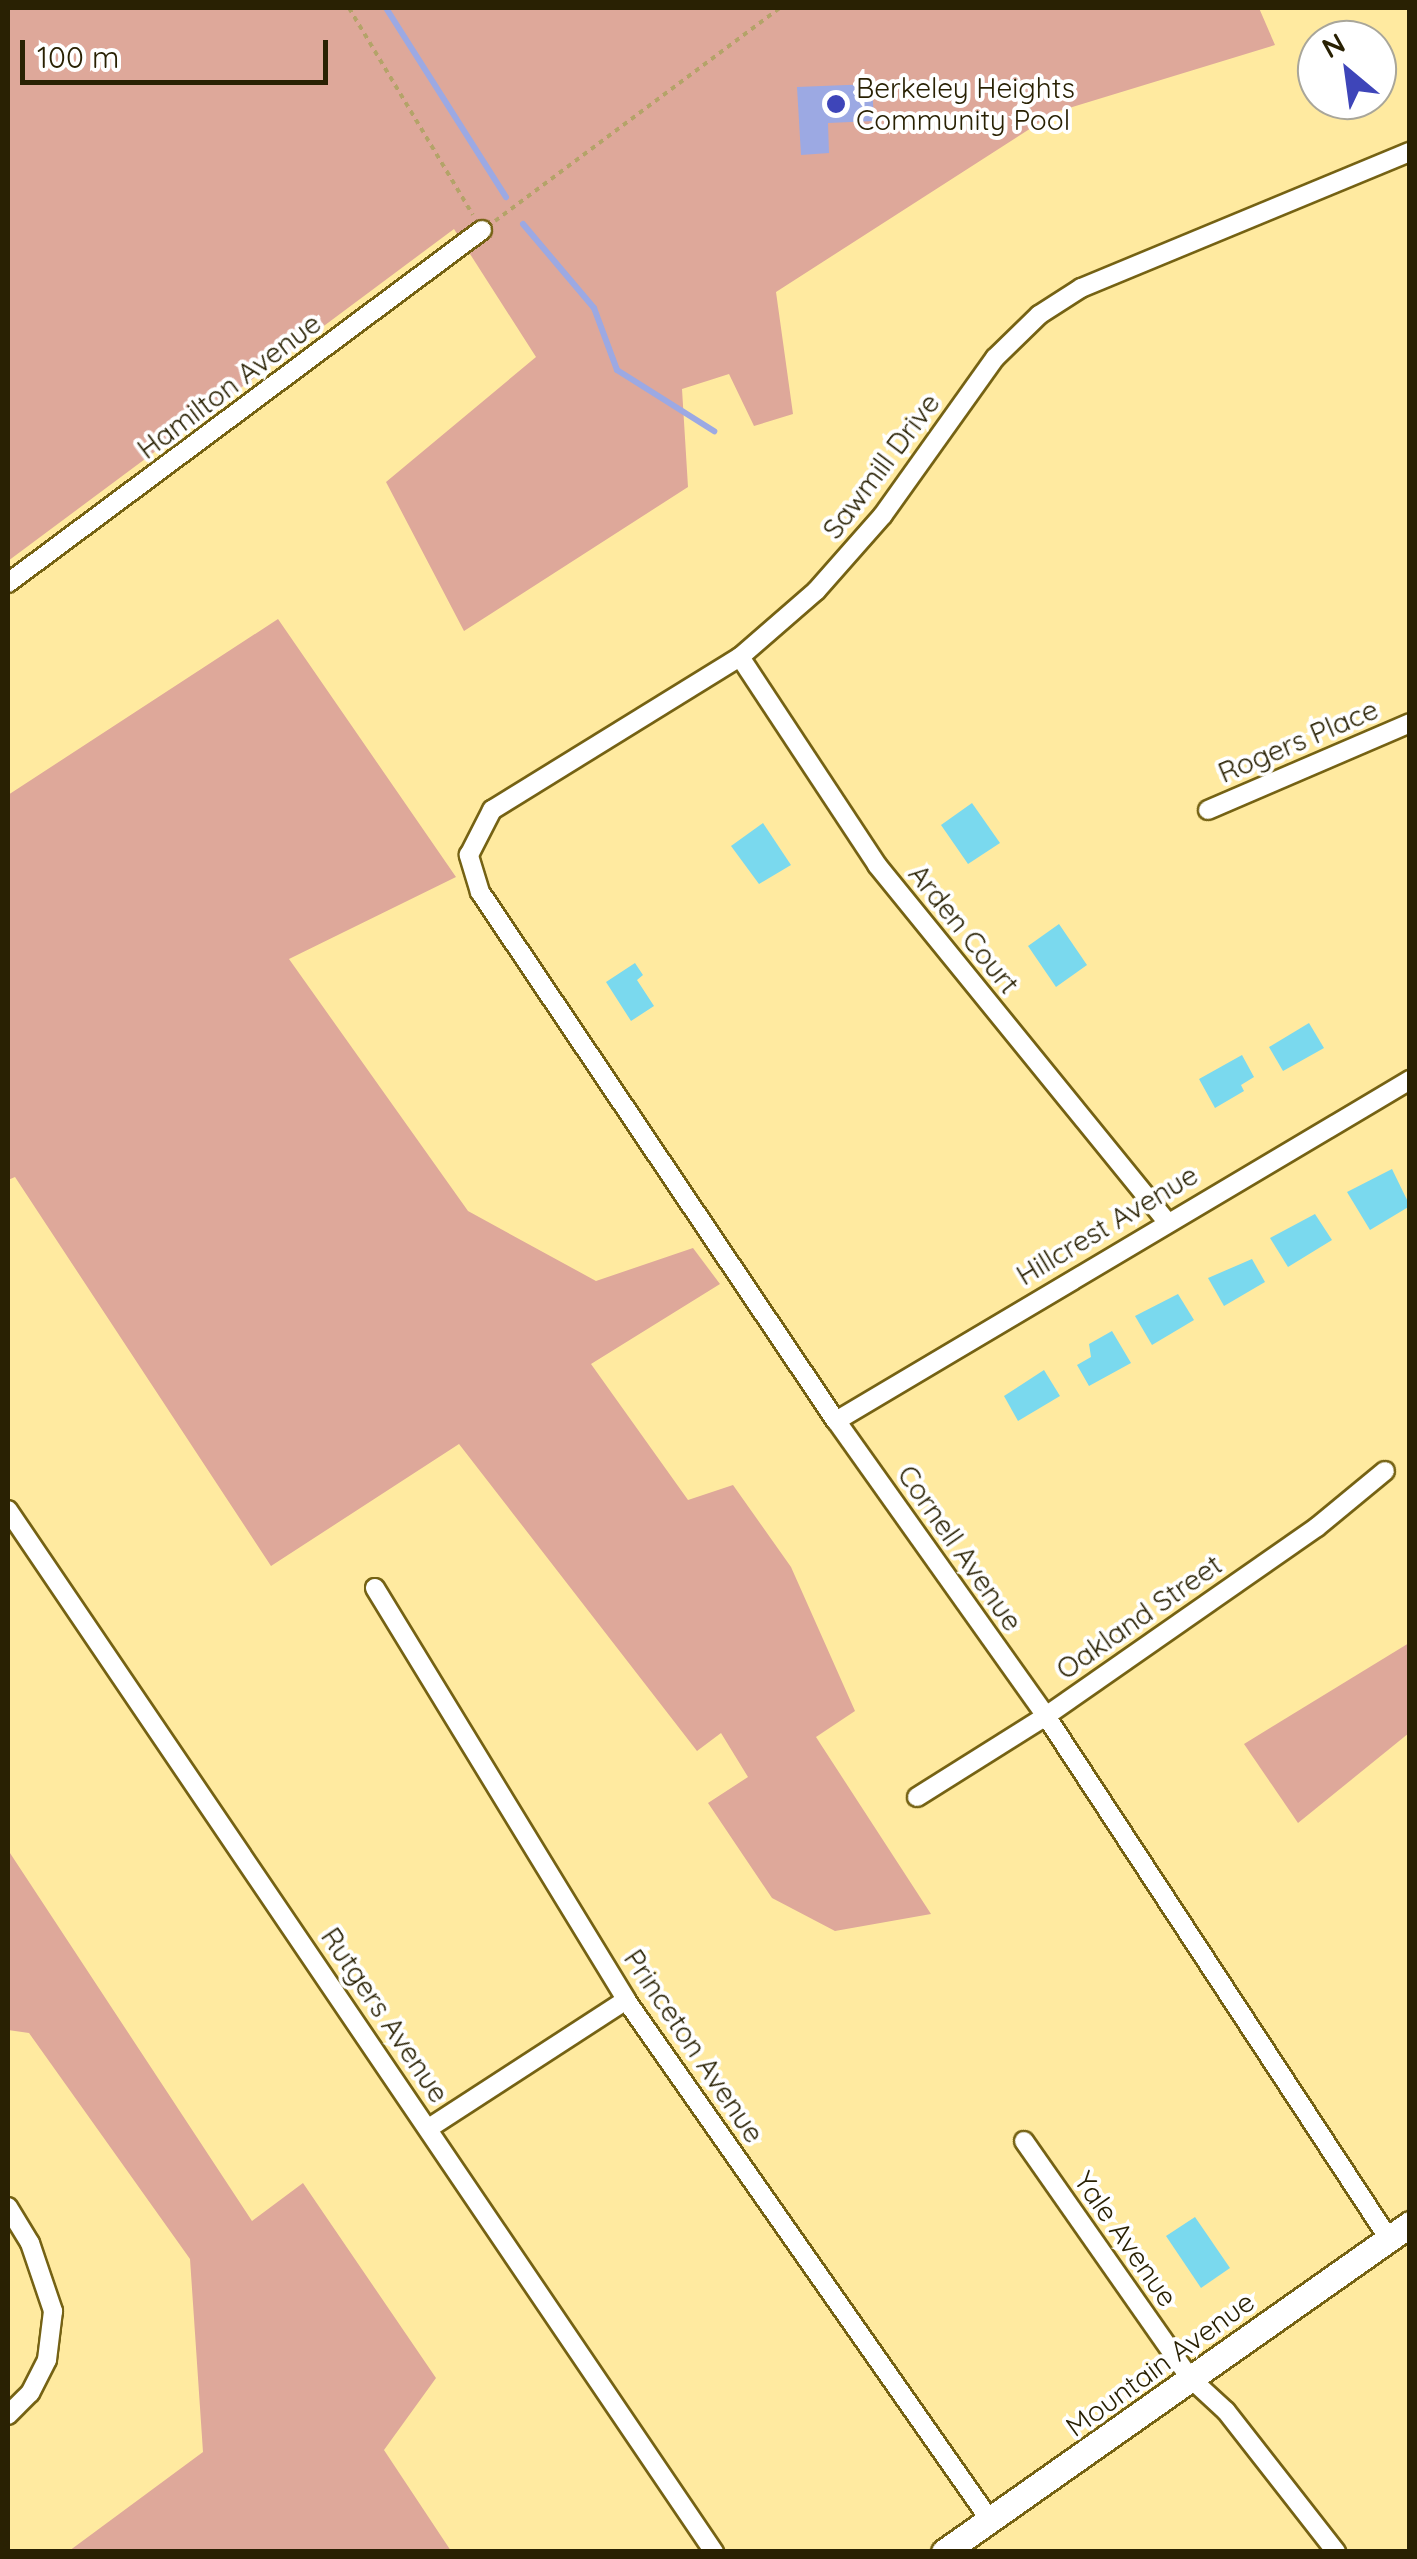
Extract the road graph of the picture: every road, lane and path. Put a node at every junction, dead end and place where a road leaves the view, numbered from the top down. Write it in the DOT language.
graph roads {
  1 [pos="349,8"];
  2 [pos="780,8"];
  3 [pos="1410,152"];
  4 [pos="482,230"];
  5 [pos="8,583"];
  6 [pos="740,657"];
  7 [pos="1410,723"];
  8 [pos="1208,810"];
  9 [pos="480,892"];
  10 [pos="1410,1080"];
  11 [pos="1166,1220"];
  12 [pos="836,1421"];
  13 [pos="1385,1471"];
  14 [pos="8,1510"];
  15 [pos="375,1588"];
  16 [pos="1046,1716"];
  17 [pos="916,1797"];
  18 [pos="626,2000"];
  19 [pos="429,2128"];
  20 [pos="1024,2141"];
  21 [pos="8,2207"];
  22 [pos="1399,2232"];
  23 [pos="1189,2377"];
  24 [pos="8,2415"];
  25 [pos="990,2520"];
  26 [pos="714,2552"];
  27 [pos="944,2552"];
  28 [pos="1336,2552"];
  1 -- 4 [label="path"];
  2 -- 4 [label="path"];
  3 -- 6 [label="street, Sawmill Drive"];
  4 -- 5 [label="street, Hamilton Avenue"];
  6 -- 9 [label="street, Sawmill Drive"];
  6 -- 11 [label="street, Arden Court"];
  7 -- 8 [label="street, Rogers Place"];
  9 -- 12 [label="street, Cornell Avenue"];
  10 -- 11 [label="street, Hillcrest Avenue"];
  11 -- 12 [label="street, Hillcrest Avenue"];
  12 -- 16 [label="street, Cornell Avenue"];
  13 -- 16 [label="street, Oakland Street"];
  14 -- 19 [label="street, Rutgers Avenue"];
  15 -- 18 [label="street, Princeton Avenue"];
  16 -- 17 [label="street, Oakland Street"];
  16 -- 22 [label="street, Cornell Avenue"];
  18 -- 19 [label="street"];
  18 -- 25 [label="street, Princeton Avenue"];
  19 -- 26 [label="street, Rutgers Avenue"];
  20 -- 23 [label="street, Yale Avenue"];
  21 -- 24 [label="street"];
  22 -- 23 [label="main road, Mountain Avenue"];
  23 -- 25 [label="main road, Mountain Avenue"];
  23 -- 28 [label="street, Yale Avenue"];
  25 -- 27 [label="main road, Mountain Avenue"];
}
